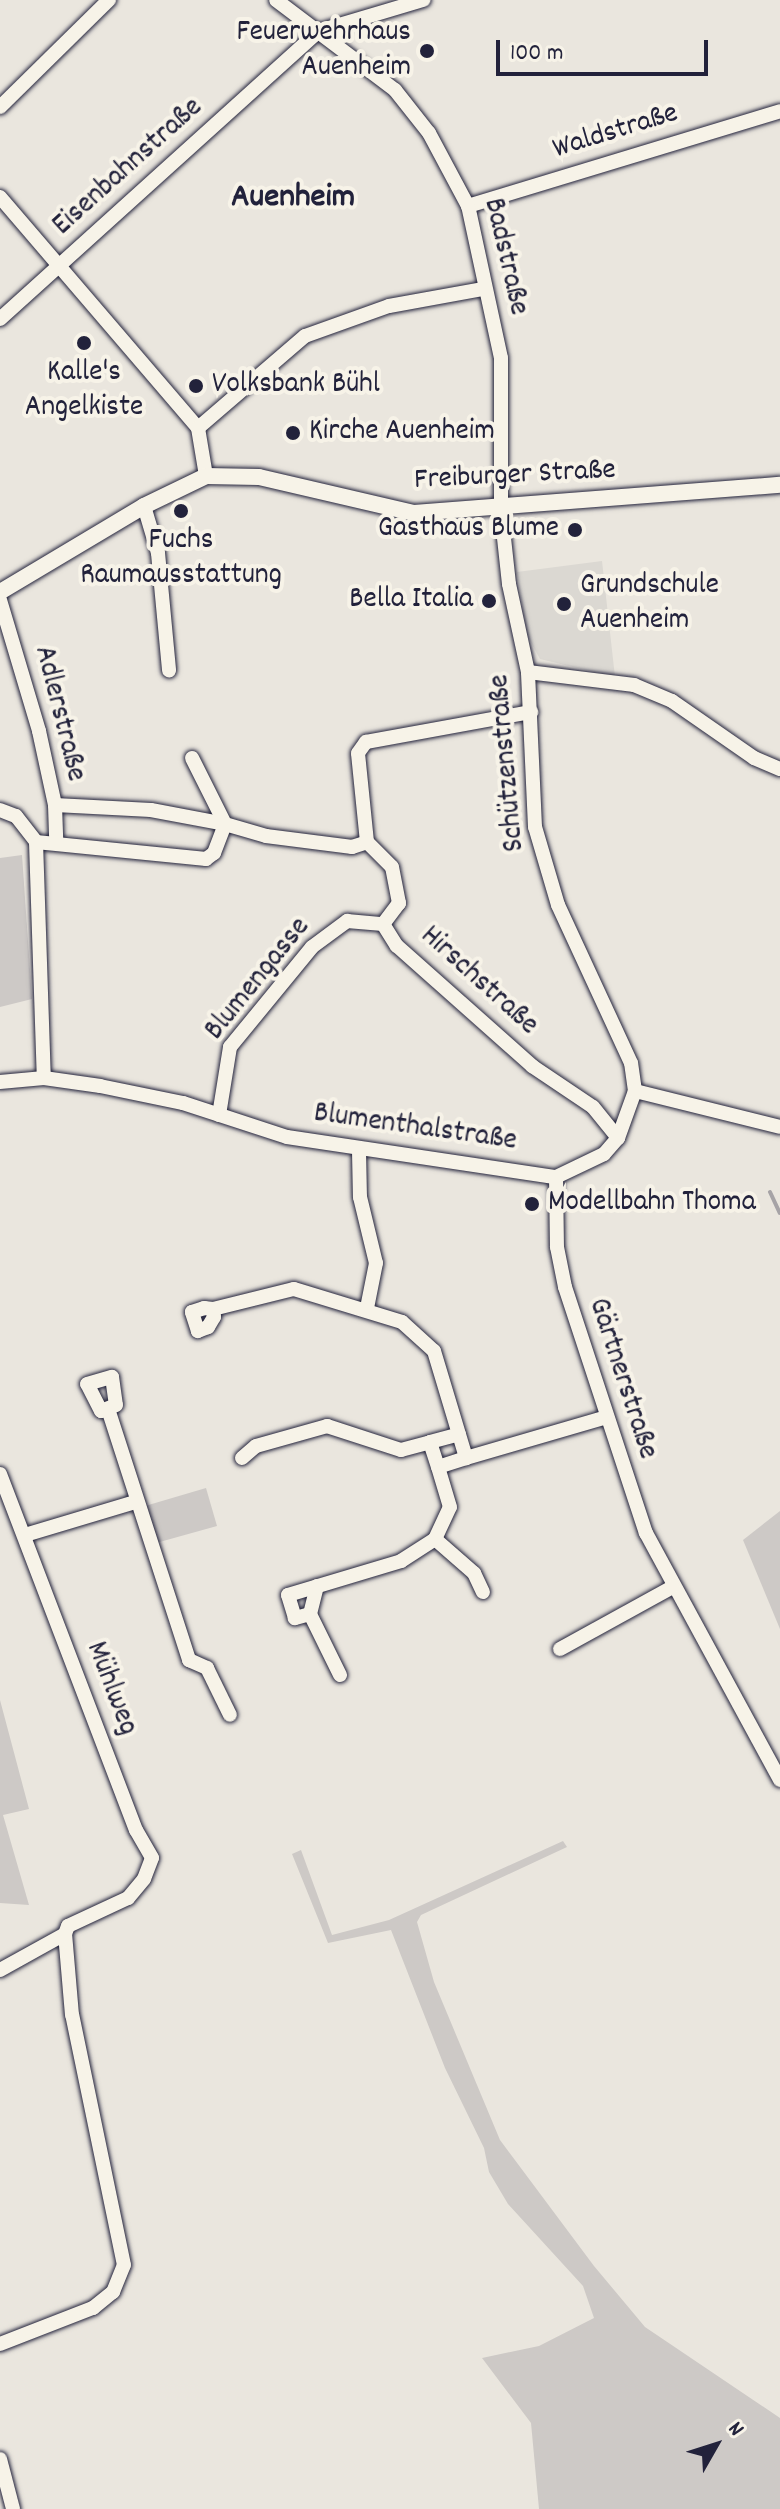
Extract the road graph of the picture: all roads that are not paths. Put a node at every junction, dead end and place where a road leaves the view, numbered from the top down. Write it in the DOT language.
graph roads {
  1 [pos="109,0"];
  2 [pos="276,0"];
  3 [pos="423,0"];
  4 [pos="319,31"];
  5 [pos="0,107"];
  6 [pos="780,111"];
  7 [pos="0,197"];
  8 [pos="468,206"];
  9 [pos="61,265"];
  10 [pos="483,289"];
  11 [pos="0,319"];
  12 [pos="198,428"];
  13 [pos="206,476"];
  14 [pos="780,485"];
  15 [pos="144,506"];
  16 [pos="501,510"];
  17 [pos="0,592"];
  18 [pos="0,600"];
  19 [pos="169,670"];
  20 [pos="528,672"];
  21 [pos="531,712"];
  22 [pos="192,758"];
  23 [pos="780,769"];
  24 [pos="55,805"];
  25 [pos="0,810"];
  26 [pos="225,824"];
  27 [pos="36,842"];
  28 [pos="367,842"];
  29 [pos="56,843"];
  30 [pos="383,924"];
  31 [pos="44,1078"];
  32 [pos="0,1082"];
  33 [pos="635,1091"];
  34 [pos="219,1115"];
  35 [pos="780,1127"];
  36 [pos="618,1138"];
  37 [pos="359,1151"];
  38 [pos="556,1177"];
  39 [pos="367,1308"];
  40 [pos="213,1309"];
  41 [pos="109,1412"];
  42 [pos="604,1418"];
  43 [pos="459,1434"];
  44 [pos="430,1442"];
  45 [pos="242,1458"];
  46 [pos="466,1458"];
  47 [pos="438,1467"];
  48 [pos="0,1474"];
  49 [pos="135,1502"];
  50 [pos="25,1535"];
  51 [pos="435,1539"];
  52 [pos="317,1586"];
  53 [pos="673,1587"];
  54 [pos="483,1592"];
  55 [pos="310,1614"];
  56 [pos="560,1649"];
  57 [pos="340,1675"];
  58 [pos="230,1715"];
  59 [pos="780,1780"];
  60 [pos="65,1934"];
  61 [pos="0,1970"];
  62 [pos="0,2344"];
  63 [pos="0,2459"];
  64 [pos="13,2509"];
  1 -- 5 [label="street"];
  2 -- 4 [label="street, Badstraße"];
  3 -- 4 [label="street, Eisenbahnstraße"];
  4 -- 8 [label="street, Badstraße"];
  4 -- 9 [label="street, Eisenbahnstraße"];
  6 -- 8 [label="street, Waldstraße"];
  7 -- 9 [label="street"];
  8 -- 10 [label="street, Badstraße"];
  9 -- 11 [label="street, Eisenbahnstraße"];
  9 -- 12 [label="street"];
  10 -- 12 [label="street"];
  10 -- 16 [label="street, Badstraße"];
  12 -- 13 [label="street"];
  13 -- 15 [label="street, Freiburger Straße"];
  13 -- 16 [label="street, Freiburger Straße"];
  14 -- 16 [label="street, Freiburger Straße"];
  15 -- 17 [label="street, Freiburger Straße"];
  15 -- 19 [label="street"];
  16 -- 20 [label="street, Schützenstraße"];
  18 -- 24 [label="street, Adlerstraße"];
  20 -- 21 [label="street, Schützenstraße"];
  20 -- 23 [label="street"];
  21 -- 28 [label="street"];
  21 -- 33 [label="street, Schützenstraße"];
  22 -- 26 [label="street"];
  24 -- 26 [label="street"];
  24 -- 29 [label="street, Adlerstraße"];
  25 -- 27 [label="street"];
  26 -- 28 [label="street"];
  26 -- 29 [label="street"];
  27 -- 29 [label="street"];
  27 -- 31 [label="street"];
  28 -- 30 [label="street, Hirschstraße"];
  30 -- 34 [label="street, Blumengasse"];
  30 -- 36 [label="street, Hirschstraße"];
  31 -- 32 [label="street, Blumenthalstraße"];
  31 -- 34 [label="street, Blumenthalstraße"];
  33 -- 35 [label="street"];
  33 -- 36 [label="street, Blumenthalstraße"];
  34 -- 37 [label="street, Blumenthalstraße"];
  36 -- 38 [label="street, Blumenthalstraße"];
  37 -- 38 [label="street, Blumenthalstraße"];
  37 -- 39 [label="street"];
  38 -- 42 [label="street, Gärtnerstraße"];
  39 -- 40 [label="street"];
  39 -- 43 [label="street"];
  41 -- 49 [label="street"];
  42 -- 46 [label="street"];
  42 -- 53 [label="street, Gärtnerstraße"];
  43 -- 44 [label="street"];
  43 -- 46 [label="street"];
  44 -- 45 [label="street"];
  44 -- 47 [label="street"];
  46 -- 47 [label="street"];
  47 -- 51 [label="street"];
  48 -- 50 [label="street, Mühlweg"];
  49 -- 50 [label="street"];
  49 -- 58 [label="street"];
  50 -- 60 [label="street, Mühlweg"];
  51 -- 52 [label="street"];
  51 -- 54 [label="street"];
  52 -- 55 [label="street"];
  52 -- 55 [label="street"];
  53 -- 56 [label="street"];
  53 -- 59 [label="street, Gärtnerstraße"];
  55 -- 57 [label="street"];
  60 -- 61 [label="street"];
  60 -- 62 [label="street"];
  63 -- 64 [label="street"];
}
